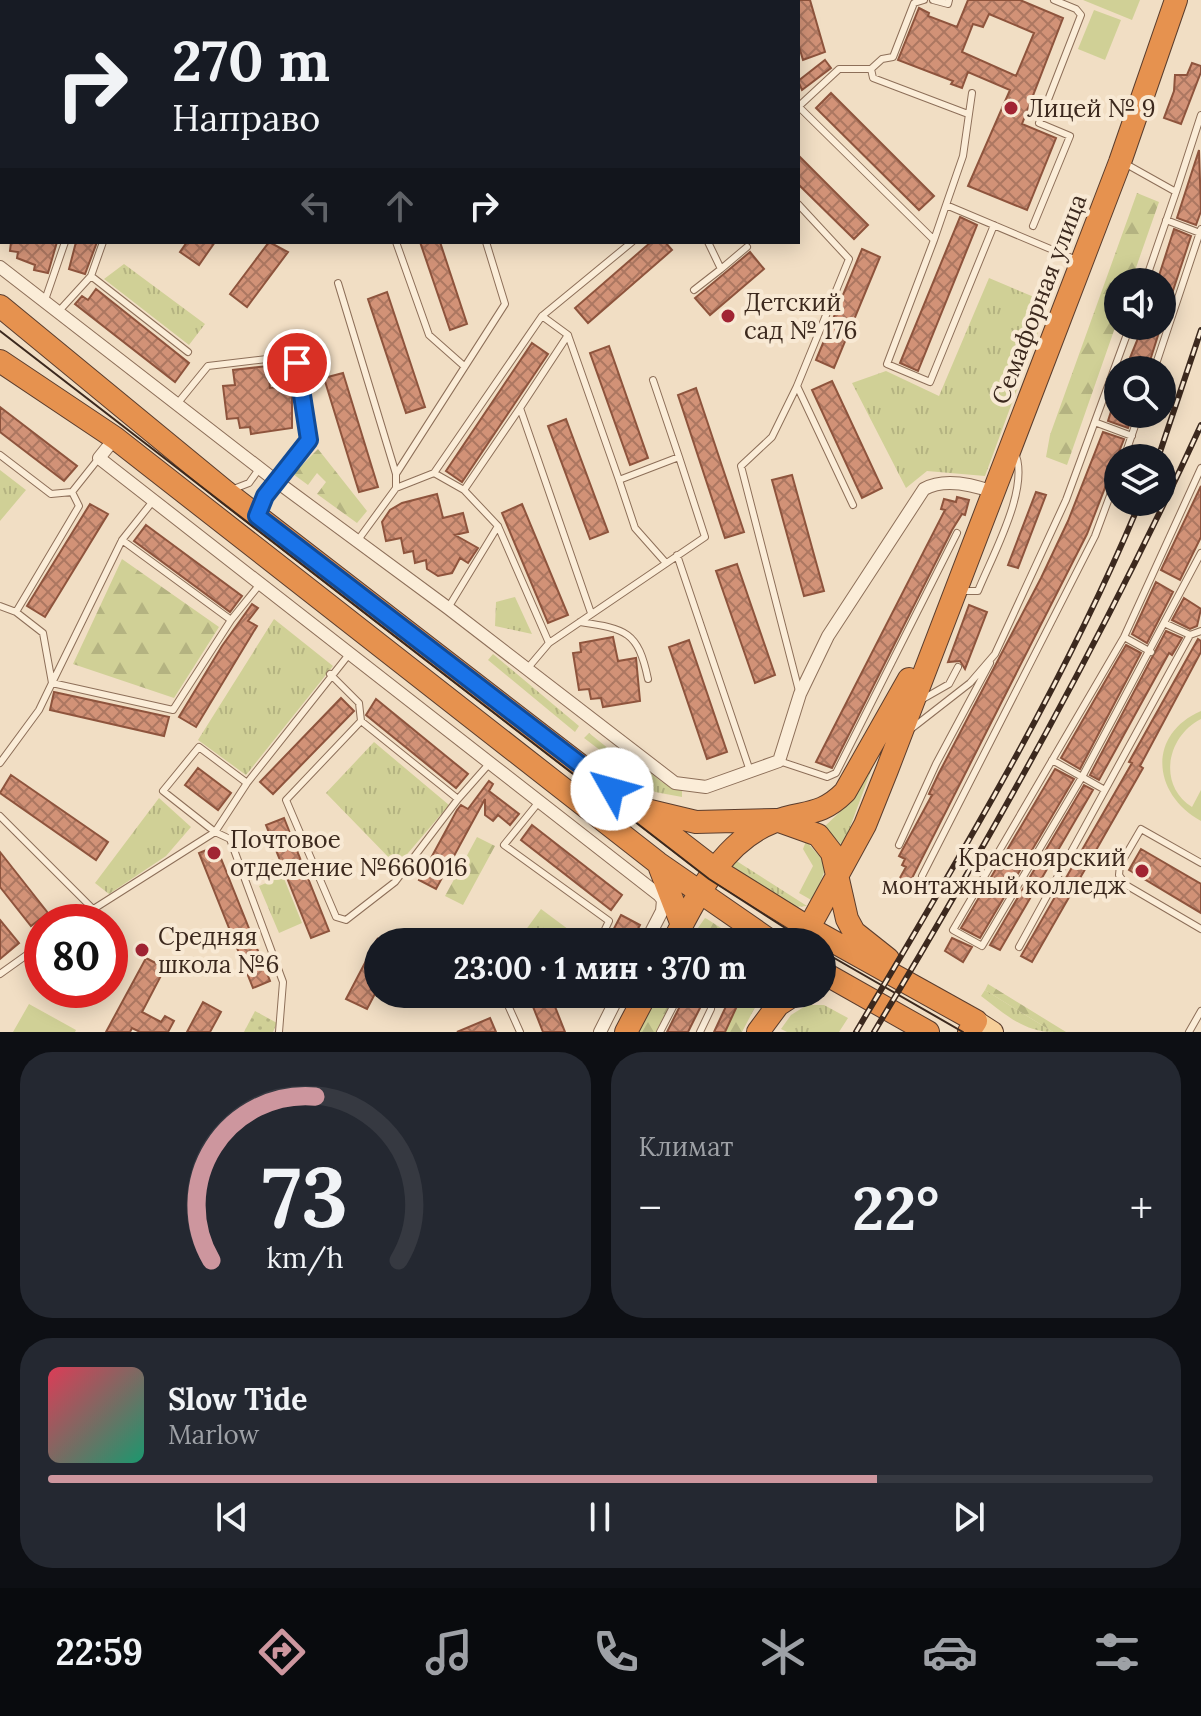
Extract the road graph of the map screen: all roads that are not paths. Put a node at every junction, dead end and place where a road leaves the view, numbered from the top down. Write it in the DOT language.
graph roads {
  1 [pos="924,0"];
  2 [pos="933,0"];
  3 [pos="949,0"];
  4 [pos="1054,0"];
  5 [pos="1176,0"];
  6 [pos="912,2"];
  7 [pos="871,69"];
  8 [pos="972,93"];
  9 [pos="800,104"];
  10 [pos="800,108"];
  11 [pos="968,114"];
  12 [pos="1201,115"];
  13 [pos="1120,162"];
  14 [pos="1176,192"];
  15 [pos="946,205"];
  16 [pos="800,206"];
  17 [pos="1166,220"];
  18 [pos="994,225"];
  19 [pos="1033,226"];
  20 [pos="1200,231"];
  21 [pos="934,240"];
  22 [pos="64,244"];
  23 [pos="102,244"];
  24 [pos="397,244"];
  25 [pos="487,244"];
  26 [pos="630,244"];
  27 [pos="709,244"];
  28 [pos="747,247"];
  29 [pos="1081,262"];
  30 [pos="0,267"];
  31 [pos="1150,268"];
  32 [pos="721,269"];
  33 [pos="91,276"];
  34 [pos="338,283"];
  35 [pos="694,290"];
  36 [pos="45,300"];
  37 [pos="0,306"];
  38 [pos="59,311"];
  39 [pos="542,316"];
  40 [pos="568,335"];
  41 [pos="1125,340"];
  42 [pos="188,352"];
  43 [pos="1159,356"];
  44 [pos="0,361"];
  45 [pos="464,366"];
  46 [pos="653,380"];
  47 [pos="797,386"];
  48 [pos="177,404"];
  49 [pos="520,408"];
  50 [pos="1097,423"];
  51 [pos="1135,428"];
  52 [pos="1132,436"];
  53 [pos="115,438"];
  54 [pos="1011,444"];
  55 [pos="1129,444"];
  56 [pos="0,455"];
  57 [pos="679,457"];
  58 [pos="99,458"];
  59 [pos="1201,468"];
  60 [pos="259,469"];
  61 [pos="434,473"];
  62 [pos="396,474"];
  63 [pos="619,480"];
  64 [pos="276,481"];
  65 [pos="396,488"];
  66 [pos="464,490"];
  67 [pos="72,492"];
  68 [pos="226,492"];
  69 [pos="993,492"];
  70 [pos="153,501"];
  71 [pos="853,505"];
  72 [pos="1104,512"];
  73 [pos="257,516"];
  74 [pos="498,526"];
  75 [pos="957,533"];
  76 [pos="122,540"];
  77 [pos="356,542"];
  78 [pos="1201,553"];
  79 [pos="677,555"];
  80 [pos="666,563"];
  81 [pos="260,584"];
  82 [pos="954,590"];
  83 [pos="0,606"];
  84 [pos="448,608"];
  85 [pos="16,612"];
  86 [pos="591,613"];
  87 [pos="944,615"];
  88 [pos="231,620"];
  89 [pos="580,622"];
  90 [pos="1166,624"];
  91 [pos="1201,631"];
  92 [pos="1190,635"];
  93 [pos="1124,637"];
  94 [pos="549,643"];
  95 [pos="1151,652"];
  96 [pos="350,653"];
  97 [pos="995,654"];
  98 [pos="958,667"];
  99 [pos="527,669"];
  100 [pos="330,674"];
  101 [pos="648,679"];
  102 [pos="52,683"];
  103 [pos="800,694"];
  104 [pos="914,701"];
  105 [pos="361,721"];
  106 [pos="899,739"];
  107 [pos="1052,760"];
  108 [pos="779,761"];
  109 [pos="0,763"];
  110 [pos="488,765"];
  111 [pos="750,771"];
  112 [pos="1082,777"];
  113 [pos="247,783"];
  114 [pos="1105,790"];
  115 [pos="458,799"];
  116 [pos="538,803"];
  117 [pos="636,807"];
  118 [pos="0,816"];
  119 [pos="776,820"];
  120 [pos="215,832"];
  121 [pos="899,845"];
  122 [pos="658,863"];
  123 [pos="1201,863"];
  124 [pos="716,870"];
  125 [pos="838,874"];
  126 [pos="922,876"];
  127 [pos="700,895"];
  128 [pos="88,904"];
  129 [pos="101,904"];
  130 [pos="606,928"];
  131 [pos="653,928"];
  132 [pos="675,928"];
  133 [pos="681,928"];
  134 [pos="751,928"];
  135 [pos="795,928"];
  136 [pos="809,928"];
  137 [pos="1201,929"];
  138 [pos="1019,947"];
  139 [pos="836,951"];
  140 [pos="24,957"];
  141 [pos="0,974"];
  142 [pos="836,980"];
  143 [pos="836,993"];
  144 [pos="877,1004"];
  145 [pos="509,1008"];
  146 [pos="612,1008"];
  147 [pos="639,1008"];
  148 [pos="672,1008"];
  149 [pos="767,1008"];
  150 [pos="776,1008"];
  151 [pos="711,1009"];
  152 [pos="1201,1011"];
  153 [pos="974,1024"];
  154 [pos="279,1032"];
  155 [pos="520,1032"];
  156 [pos="600,1032"];
  157 [pos="626,1032"];
  158 [pos="660,1032"];
  159 [pos="700,1032"];
  160 [pos="756,1032"];
  161 [pos="903,1032"];
  162 [pos="928,1032"];
  163 [pos="1189,1032"];
  1 -- 6 [label="lane"];
  2 -- 3 [label="lane"];
  4 -- 19 [label="lane"];
  5 -- 13 [label="highway, Семафорная улица"];
  6 -- 7 [label="lane"];
  7 -- 9 [label="lane"];
  7 -- 11 [label="lane"];
  8 -- 11 [label="lane"];
  10 -- 21 [label="lane"];
  11 -- 15 [label="lane"];
  12 -- 14 [label="lane"];
  13 -- 14 [label="lane"];
  13 -- 29 [label="highway, Семафорная улица"];
  14 -- 17 [label="lane"];
  15 -- 18 [label="lane"];
  15 -- 21 [label="lane"];
  16 -- 47 [label="lane"];
  17 -- 20 [label="lane"];
  17 -- 31 [label="lane"];
  18 -- 21 [label="lane"];
  18 -- 29 [label="lane"];
  20 -- 43 [label="lane"];
  22 -- 36 [label="lane"];
  23 -- 33 [label="lane"];
  24 -- 45 [label="lane"];
  25 -- 45 [label="lane"];
  26 -- 39 [label="lane"];
  27 -- 32 [label="lane"];
  28 -- 32 [label="lane"];
  29 -- 54 [label="highway, Семафорная улица"];
  30 -- 36 [label="street"];
  32 -- 35 [label="lane"];
  33 -- 38 [label="lane"];
  33 -- 42 [label="lane"];
  34 -- 62 [label="lane"];
  36 -- 38 [label="street"];
  37 -- 68 [label="highway"];
  38 -- 48 [label="street"];
  39 -- 40 [label="lane"];
  39 -- 61 [label="lane"];
  40 -- 49 [label="lane"];
  40 -- 63 [label="lane"];
  41 -- 50 [label="lane"];
  44 -- 53 [label="highway"];
  45 -- 62 [label="lane"];
  46 -- 57 [label="lane"];
  47 -- 71 [label="lane"];
  47 -- 103 [label="lane"];
  48 -- 60 [label="street"];
  48 -- 64 [label="lane"];
  49 -- 66 [label="lane"];
  49 -- 86 [label="lane"];
  50 -- 52 [label="lane"];
  50 -- 97 [label="lane"];
  51 -- 52 [label="lane"];
  52 -- 55 [label="lane"];
  53 -- 58 [label="street"];
  53 -- 122 [label="highway"];
  54 -- 69 [label="highway, Семафорная улица"];
  54 -- 82 [label="lane"];
  56 -- 67 [label="lane"];
  57 -- 63 [label="lane"];
  57 -- 79 [label="lane"];
  58 -- 67 [label="lane"];
  58 -- 70 [label="street"];
  59 -- 93 [label="lane"];
  60 -- 64 [label="street"];
  60 -- 68 [label="lane"];
  61 -- 65 [label="lane"];
  61 -- 66 [label="lane"];
  62 -- 65 [label="lane"];
  63 -- 80 [label="lane"];
  64 -- 73 [label="lane"];
  64 -- 77 [label="street"];
  65 -- 77 [label="lane"];
  66 -- 74 [label="lane"];
  67 -- 85 [label="lane"];
  68 -- 73 [label="highway"];
  69 -- 82 [label="highway, Семафорная улица"];
  69 -- 103 [label="street"];
  70 -- 76 [label="lane"];
  70 -- 81 [label="street"];
  72 -- 126 [label="lane"];
  73 -- 117 [label="highway"];
  74 -- 84 [label="lane"];
  74 -- 94 [label="lane"];
  75 -- 108 [label="lane"];
  76 -- 88 [label="lane"];
  76 -- 102 [label="lane"];
  77 -- 84 [label="street"];
  78 -- 90 [label="lane"];
  79 -- 80 [label="lane"];
  79 -- 111 [label="lane"];
  80 -- 86 [label="lane"];
  81 -- 88 [label="lane"];
  81 -- 96 [label="street"];
  82 -- 87 [label="highway, Семафорная улица"];
  83 -- 85 [label="lane"];
  84 -- 99 [label="street"];
  85 -- 102 [label="lane"];
  86 -- 89 [label="lane"];
  87 -- 104 [label="highway, Семафорная улица"];
  87 -- 119 [label="highway, Семафорная улица"];
  88 -- 102 [label="lane"];
  89 -- 94 [label="lane"];
  89 -- 101 [label="lane"];
  90 -- 92 [label="lane"];
  90 -- 95 [label="lane"];
  91 -- 92 [label="lane"];
  92 -- 114 [label="lane"];
  93 -- 95 [label="lane"];
  93 -- 107 [label="lane"];
  94 -- 99 [label="lane"];
  95 -- 112 [label="lane"];
  96 -- 100 [label="lane"];
  96 -- 110 [label="street"];
  97 -- 106 [label="lane"];
  97 -- 121 [label="lane"];
  98 -- 104 [label="lane"];
  99 -- 111 [label="street"];
  100 -- 105 [label="lane"];
  100 -- 113 [label="lane"];
  102 -- 109 [label="lane"];
  103 -- 108 [label="street"];
  104 -- 106 [label="highway, Семафорная улица"];
  105 -- 115 [label="lane"];
  105 -- 115 [label="lane"];
  106 -- 125 [label="highway, Семафорная улица"];
  107 -- 112 [label="lane"];
  107 -- 112 [label="lane"];
  108 -- 111 [label="street"];
  110 -- 115 [label="lane"];
  110 -- 116 [label="street"];
  112 -- 114 [label="lane"];
  113 -- 120 [label="lane"];
  113 -- 120 [label="lane"];
  114 -- 138 [label="lane"];
  116 -- 130 [label="lane"];
  116 -- 131 [label="street"];
  117 -- 119 [label="highway"];
  117 -- 124 [label="highway"];
  118 -- 128 [label="lane"];
  119 -- 124 [label="highway, Семафорная улица"];
  119 -- 125 [label="highway"];
  120 -- 129 [label="lane"];
  120 -- 154 [label="lane"];
  122 -- 127 [label="highway"];
  122 -- 132 [label="highway"];
  123 -- 137 [label="lane"];
  124 -- 127 [label="highway, Семафорная улица"];
  124 -- 135 [label="highway"];
  125 -- 136 [label="highway, Семафорная улица"];
  125 -- 153 [label="highway"];
  127 -- 133 [label="highway, Семафорная улица"];
  127 -- 134 [label="highway"];
  139 -- 153 [label="highway"];
  140 -- 141 [label="lane"];
  142 -- 144 [label="highway"];
  143 -- 144 [label="highway"];
  144 -- 161 [label="highway"];
  144 -- 162 [label="highway"];
  145 -- 155 [label="lane"];
  146 -- 156 [label="street"];
  147 -- 157 [label="highway"];
  148 -- 158 [label="lane"];
  149 -- 160 [label="highway"];
  150 -- 160 [label="highway"];
  151 -- 159 [label="lane"];
  152 -- 163 [label="lane"];
}
